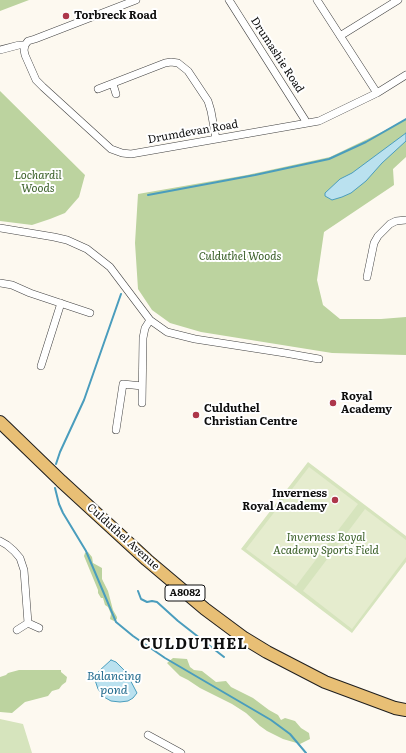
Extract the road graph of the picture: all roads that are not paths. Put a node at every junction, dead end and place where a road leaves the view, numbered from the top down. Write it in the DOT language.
graph roads {
  1 [pos="136,0"];
  2 [pos="229,0"];
  3 [pos="317,0"];
  4 [pos="398,0"];
  5 [pos="340,36"];
  6 [pos="25,45"];
  7 [pos="0,50"];
  8 [pos="406,75"];
  9 [pos="113,84"];
  10 [pos="98,88"];
  11 [pos="377,93"];
  12 [pos="116,94"];
  13 [pos="307,123"];
  14 [pos="216,138"];
  15 [pos="406,220"];
  16 [pos="0,228"];
  17 [pos="367,277"];
  18 [pos="0,283"];
  19 [pos="61,303"];
  20 [pos="90,313"];
  21 [pos="150,320"];
  22 [pos="319,359"];
  23 [pos="41,366"];
  24 [pos="142,386"];
  25 [pos="142,402"];
  26 [pos="0,422"];
  27 [pos="116,430"];
  28 [pos="0,541"];
  29 [pos="28,623"];
  30 [pos="39,628"];
  31 [pos="18,630"];
  32 [pos="406,710"];
  33 [pos="148,734"];
  34 [pos="181,753"];
  1 -- 6 [label="street"];
  2 -- 13 [label="street, Drumashie Road"];
  3 -- 5 [label="street"];
  4 -- 5 [label="street"];
  5 -- 11 [label="street"];
  6 -- 7 [label="street"];
  6 -- 14 [label="street, Drumdevan Road"];
  8 -- 11 [label="street, Drumdevan Road"];
  9 -- 10 [label="street"];
  9 -- 12 [label="street"];
  9 -- 14 [label="street"];
  11 -- 13 [label="street, Drumdevan Road"];
  13 -- 14 [label="street, Drumdevan Road"];
  15 -- 17 [label="street"];
  16 -- 21 [label="street"];
  18 -- 19 [label="street"];
  19 -- 20 [label="street"];
  19 -- 23 [label="street"];
  21 -- 22 [label="street"];
  21 -- 24 [label="street"];
  24 -- 25 [label="street"];
  24 -- 27 [label="street"];
  26 -- 32 [label="main road, Culduthel Avenue / A8082"];
  28 -- 29 [label="street"];
  29 -- 30 [label="street"];
  29 -- 31 [label="street"];
  33 -- 34 [label="street"];
}
